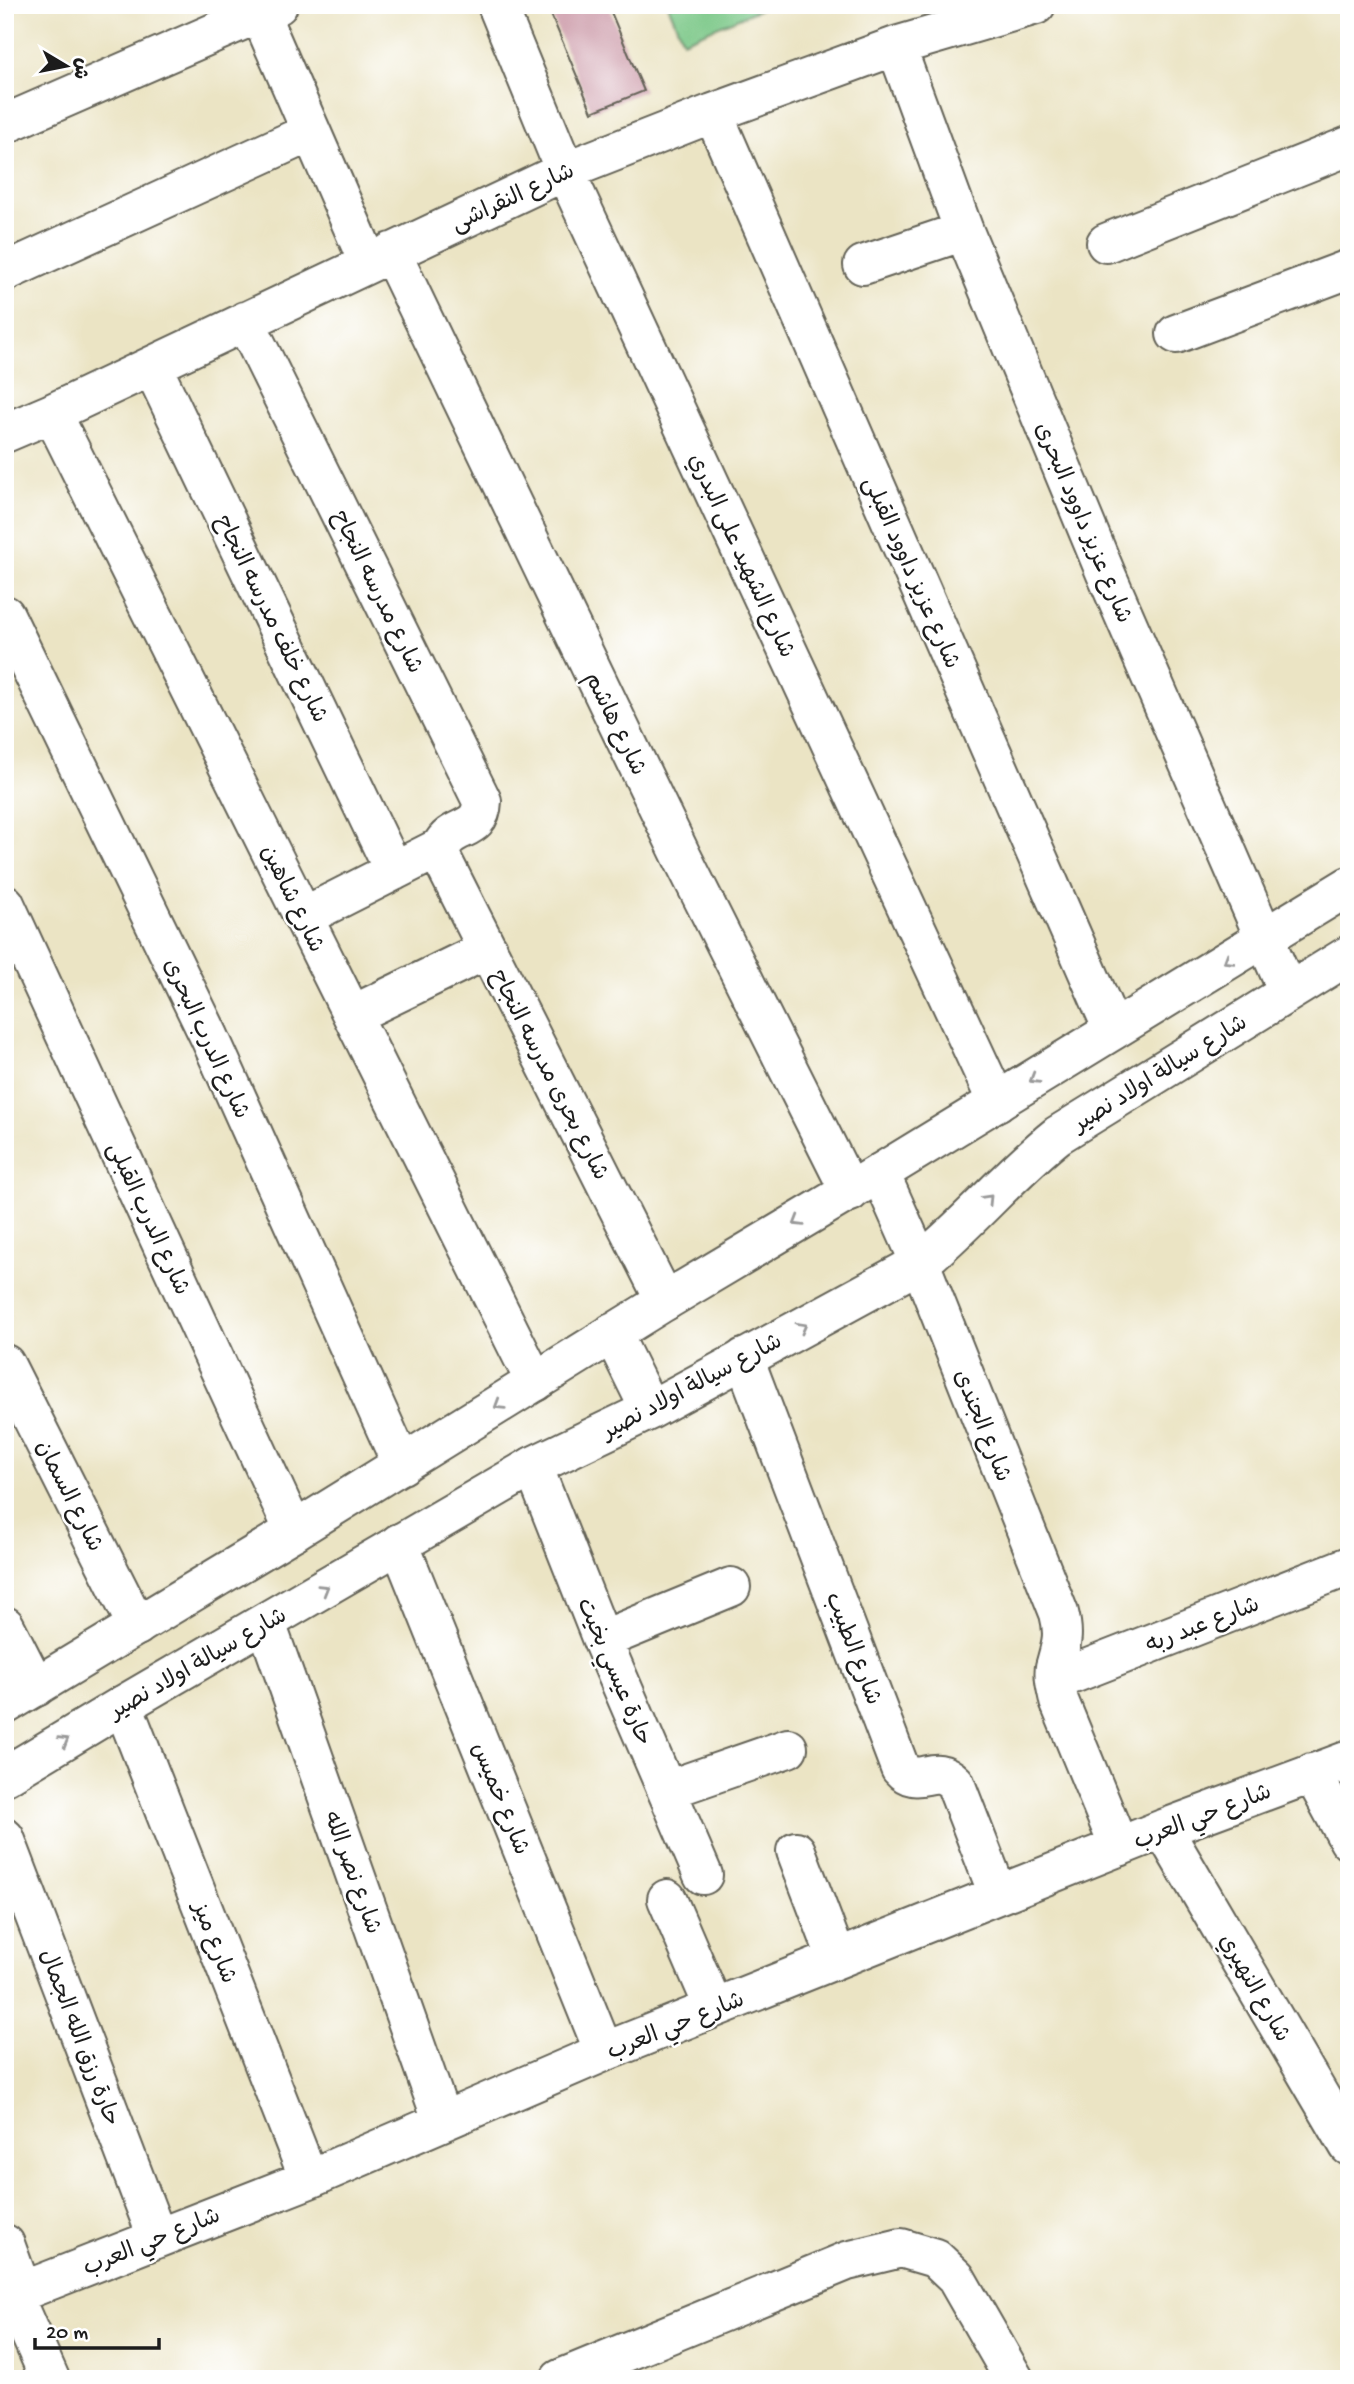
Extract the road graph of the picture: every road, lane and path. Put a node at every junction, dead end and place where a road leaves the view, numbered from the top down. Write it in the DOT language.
graph roads {
  1 [pos="497,5"];
  2 [pos="1037,5"];
  3 [pos="264,8"];
  4 [pos="895,46"];
  5 [pos="713,113"];
  6 [pos="5,124"];
  7 [pos="311,132"];
  8 [pos="1349,146"];
  9 [pos="565,171"];
  10 [pos="964,231"];
  11 [pos="1106,243"];
  12 [pos="380,257"];
  13 [pos="863,265"];
  14 [pos="1349,269"];
  15 [pos="5,272"];
  16 [pos="244,321"];
  17 [pos="1176,334"];
  18 [pos="152,366"];
  19 [pos="52,414"];
  20 [pos="5,433"];
  21 [pos="5,615"];
  22 [pos="440,846"];
  23 [pos="394,871"];
  24 [pos="1349,886"];
  25 [pos="5,904"];
  26 [pos="303,917"];
  27 [pos="1263,939"];
  28 [pos="488,949"];
  29 [pos="1349,955"];
  30 [pos="1288,992"];
  31 [pos="352,1015"];
  32 [pos="1113,1030"];
  33 [pos="997,1102"];
  34 [pos="865,1182"];
  35 [pos="920,1263"];
  36 [pos="665,1301"];
  37 [pos="612,1333"];
  38 [pos="744,1358"];
  39 [pos="5,1364"];
  40 [pos="535,1382"];
  41 [pos="650,1410"];
  42 [pos="402,1465"];
  43 [pos="533,1466"];
  44 [pos="295,1531"];
  45 [pos="399,1543"];
  46 [pos="1349,1566"];
  47 [pos="731,1587"];
  48 [pos="265,1623"];
  49 [pos="5,1626"];
  50 [pos="137,1626"];
  51 [pos="603,1640"];
  52 [pos="1055,1681"];
  53 [pos="21,1696"];
  54 [pos="123,1705"];
  55 [pos="788,1748"];
  56 [pos="1349,1760"];
  57 [pos="1312,1773"];
  58 [pos="5,1776"];
  59 [pos="667,1790"];
  60 [pos="1163,1829"];
  61 [pos="5,1838"];
  62 [pos="1349,1841"];
  63 [pos="1119,1847"];
  64 [pos="796,1851"];
  65 [pos="703,1875"];
  66 [pos="998,1894"];
  67 [pos="667,1899"];
  68 [pos="837,1959"];
  69 [pos="714,2008"];
  70 [pos="604,2052"];
  71 [pos="442,2120"];
  72 [pos="1349,2146"];
  73 [pos="309,2179"];
  74 [pos="157,2237"];
  75 [pos="5,2244"];
  76 [pos="13,2295"];
  77 [pos="50,2379"];
  78 [pos="560,2379"];
  79 [pos="1014,2379"];
  1 -- 9 [label="street, شارع الشهيد على البدري"];
  2 -- 4 [label="street, شارع النقراشى"];
  3 -- 6 [label="street"];
  3 -- 7 [label="street, شارع هاشم"];
  4 -- 5 [label="street, شارع النقراشى"];
  4 -- 10 [label="street, شارع عزيز داوود البحرى"];
  5 -- 9 [label="street, شارع النقراشى"];
  5 -- 32 [label="street, شارع عزيز داوود القبلى"];
  7 -- 12 [label="street, شارع هاشم"];
  7 -- 15 [label="street"];
  8 -- 11 [label="street"];
  9 -- 12 [label="street, شارع النقراشى"];
  9 -- 33 [label="street, شارع الشهيد على البدري"];
  10 -- 13 [label="street"];
  10 -- 27 [label="street, شارع عزيز داوود البحرى"];
  12 -- 16 [label="street, شارع النقراشى"];
  12 -- 34 [label="street, شارع هاشم"];
  14 -- 17 [label="street"];
  16 -- 18 [label="street, شارع النقراشى"];
  16 -- 22 [label="street, شارع مدرسه النجاح"];
  18 -- 19 [label="street, شارع النقراشى"];
  18 -- 23 [label="street, شارع خلف مدرسه النجاح"];
  19 -- 20 [label="street, شارع النقراشى"];
  19 -- 26 [label="street, شارع شاهين"];
  21 -- 42 [label="street, شارع الدرب البحرى"];
  22 -- 23 [label="street, شارع مدرسه النجاح"];
  22 -- 28 [label="street, شارع بحرى مدرسه النجاح"];
  23 -- 26 [label="street, شارع مدرسه النجاح"];
  24 -- 27 [label="street"];
  25 -- 44 [label="street, شارع الدرب القبلى"];
  26 -- 31 [label="street, شارع شاهين"];
  27 -- 30 [label="street, شارع عزيز داوود البحرى"];
  27 -- 32 [label="street, one-way"];
  28 -- 31 [label="street"];
  28 -- 36 [label="street, شارع بحرى مدرسه النجاح"];
  29 -- 30 [label="street, شارع سيالة اولاد نصير"];
  35 -- 30 [label="street, شارع سيالة اولاد نصير, one-way"];
  31 -- 40 [label="street, شارع شاهين"];
  32 -- 33 [label="street, one-way"];
  33 -- 34 [label="street"];
  34 -- 35 [label="street, شارع الجندى"];
  34 -- 36 [label="street, one-way"];
  38 -- 35 [label="street, شارع سيالة اولاد نصير, one-way"];
  35 -- 52 [label="street, شارع الجندى"];
  36 -- 37 [label="street"];
  37 -- 40 [label="street"];
  37 -- 41 [label="street"];
  38 -- 41 [label="street, شارع سيالة اولاد نصير"];
  38 -- 66 [label="street, شارع الطبيب"];
  39 -- 50 [label="street, شارع السمان"];
  40 -- 42 [label="street, one-way"];
  41 -- 43 [label="street, شارع سيالة اولاد نصير"];
  42 -- 44 [label="street"];
  43 -- 45 [label="street, شارع سيالة اولاد نصير"];
  43 -- 51 [label="street, حارة عيسي بخيت"];
  44 -- 50 [label="street"];
  48 -- 45 [label="street, شارع سيالة اولاد نصير, one-way"];
  45 -- 70 [label="street, شارع خميس"];
  46 -- 52 [label="street, شارع عبد ربه"];
  47 -- 51 [label="street"];
  48 -- 54 [label="street, شارع سيالة اولاد نصير"];
  48 -- 71 [label="street, شارع نصر الله"];
  49 -- 53 [label="street"];
  50 -- 53 [label="street"];
  51 -- 59 [label="street, حارة عيسي بخيت"];
  52 -- 63 [label="street"];
  58 -- 54 [label="street, شارع سيالة اولاد نصير, one-way"];
  54 -- 73 [label="street, شارع ميز"];
  55 -- 59 [label="street"];
  56 -- 57 [label="street, شارع حي العرب"];
  57 -- 60 [label="street, شارع حي العرب"];
  57 -- 62 [label="street"];
  59 -- 65 [label="street, حارة عيسي بخيت"];
  60 -- 63 [label="street, شارع حي العرب"];
  60 -- 72 [label="street, شارع النهيري"];
  61 -- 74 [label="street, حارة رزق الله الجمال"];
  63 -- 66 [label="street, شارع حي العرب"];
  64 -- 68 [label="street"];
  66 -- 68 [label="street, شارع حي العرب"];
  67 -- 69 [label="street"];
  68 -- 69 [label="street, شارع حي العرب"];
  69 -- 70 [label="street, شارع حي العرب"];
  70 -- 71 [label="street, شارع حي العرب"];
  71 -- 73 [label="street, شارع حي العرب"];
  73 -- 74 [label="street, شارع حي العرب"];
  74 -- 76 [label="street, شارع حي العرب"];
  75 -- 76 [label="street"];
  76 -- 77 [label="street"];
  78 -- 79 [label="street"];
}
